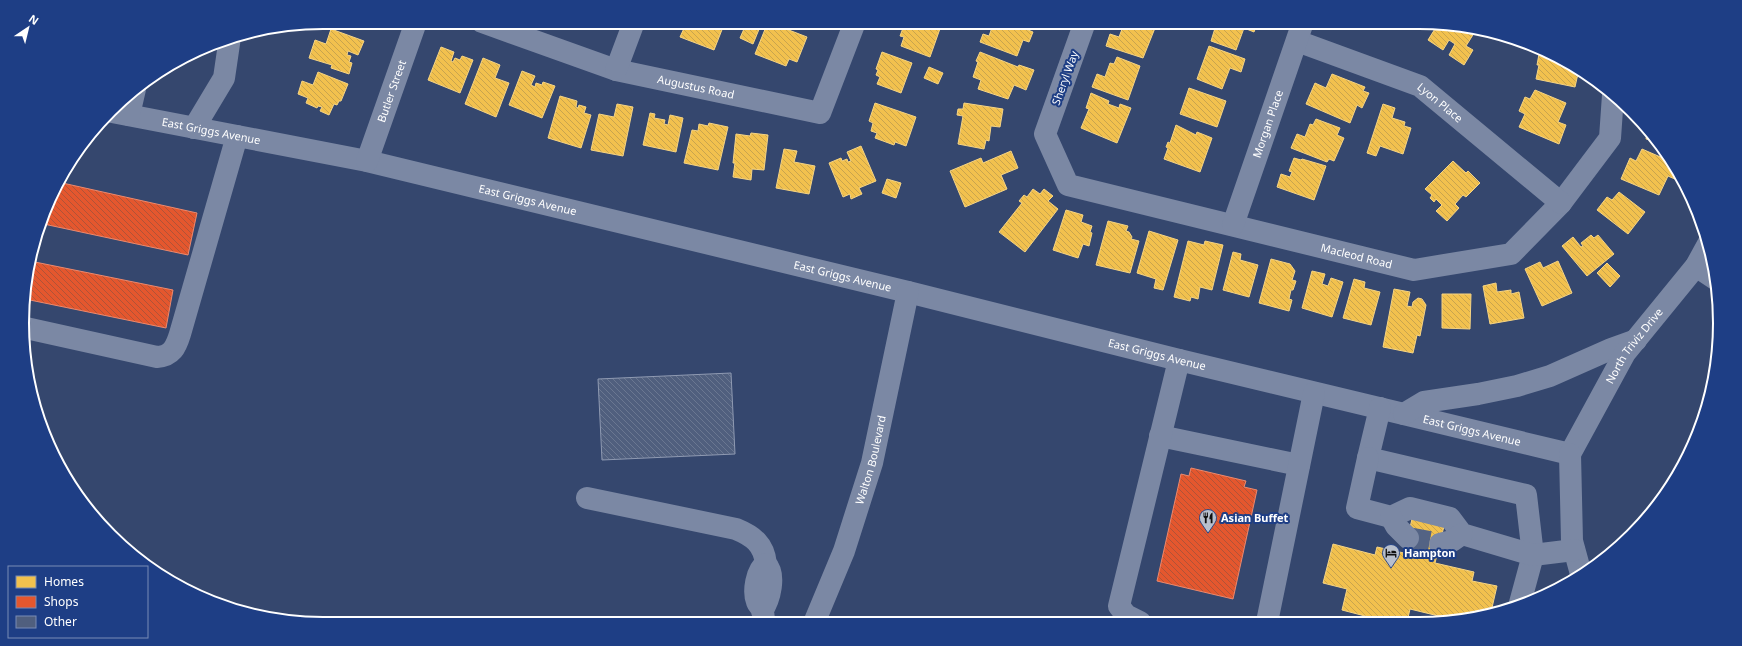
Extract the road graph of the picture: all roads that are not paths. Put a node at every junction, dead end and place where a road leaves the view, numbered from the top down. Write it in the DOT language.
graph roads {
  1 [pos="414,29"];
  2 [pos="502,29"];
  3 [pos="631,29"];
  4 [pos="852,29"];
  5 [pos="1082,29"];
  6 [pos="1300,32"];
  7 [pos="229,45"];
  8 [pos="616,70"];
  9 [pos="1613,102"];
  10 [pos="121,113"];
  11 [pos="194,128"];
  12 [pos="1045,134"];
  13 [pos="237,136"];
  14 [pos="367,161"];
  15 [pos="1561,203"];
  16 [pos="1233,225"];
  17 [pos="1704,251"];
  18 [pos="1696,266"];
  19 [pos="1708,274"];
  20 [pos="908,292"];
  21 [pos="29,329"];
  22 [pos="1636,340"];
  23 [pos="1179,360"];
  24 [pos="1314,393"];
  25 [pos="1380,408"];
  26 [pos="1404,414"];
  27 [pos="1160,436"];
  28 [pos="1570,454"];
  29 [pos="1368,458"];
  30 [pos="1299,465"];
  31 [pos="587,498"];
  32 [pos="1391,517"];
  33 [pos="1462,534"];
  34 [pos="1408,538"];
  35 [pos="1440,544"];
  36 [pos="1574,550"];
  37 [pos="1533,555"];
  38 [pos="1579,569"];
  39 [pos="1521,599"];
  40 [pos="763,617"];
  41 [pos="816,617"];
  42 [pos="1130,617"];
  43 [pos="1268,617"];
  1 -- 14 [label="street, Butler Street"];
  2 -- 8 [label="street, Augustus Road"];
  3 -- 8 [label="street"];
  4 -- 8 [label="street, Augustus Road"];
  5 -- 12 [label="street, Sheryl Way"];
  6 -- 15 [label="street, Lyon Place"];
  6 -- 16 [label="street, Morgan Place"];
  7 -- 11 [label="street"];
  9 -- 15 [label="street, Macleod Road"];
  10 -- 11 [label="street, East Griggs Avenue"];
  11 -- 13 [label="street, East Griggs Avenue"];
  12 -- 16 [label="street, Macleod Road"];
  13 -- 14 [label="street, East Griggs Avenue"];
  13 -- 21 [label="street"];
  14 -- 20 [label="street, East Griggs Avenue"];
  15 -- 16 [label="street, Macleod Road"];
  17 -- 18 [label="street, North Triviz Drive"];
  18 -- 19 [label="street"];
  18 -- 22 [label="street, North Triviz Drive"];
  20 -- 23 [label="street, East Griggs Avenue"];
  20 -- 41 [label="street, Walton Boulevard"];
  22 -- 26 [label="street"];
  22 -- 28 [label="street, North Triviz Drive"];
  23 -- 24 [label="street, East Griggs Avenue"];
  23 -- 27 [label="street"];
  24 -- 25 [label="street, East Griggs Avenue"];
  24 -- 30 [label="street"];
  25 -- 26 [label="street, East Griggs Avenue"];
  25 -- 29 [label="street"];
  26 -- 28 [label="street, East Griggs Avenue"];
  27 -- 30 [label="street"];
  27 -- 42 [label="street"];
  28 -- 36 [label="street"];
  29 -- 32 [label="street"];
  29 -- 37 [label="street"];
  30 -- 43 [label="street"];
  31 -- 40 [label="street"];
  32 -- 33 [label="street"];
  32 -- 34 [label="street"];
  33 -- 35 [label="street"];
  33 -- 37 [label="street"];
  36 -- 37 [label="street"];
  36 -- 38 [label="street"];
  37 -- 39 [label="street"];
}
